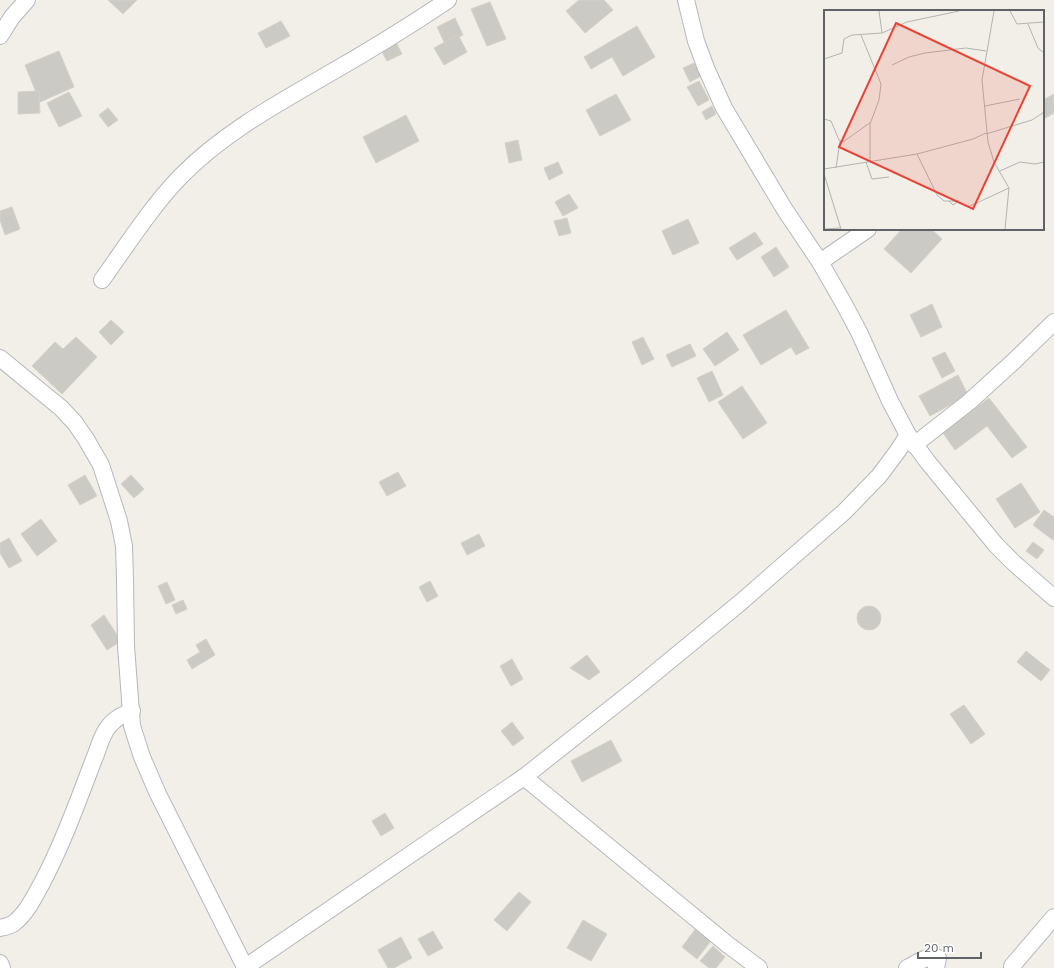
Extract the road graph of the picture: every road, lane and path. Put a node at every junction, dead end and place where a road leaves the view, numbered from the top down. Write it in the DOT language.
graph roads {
  1 [pos="27,0"];
  2 [pos="448,0"];
  3 [pos="686,0"];
  4 [pos="0,36"];
  5 [pos="867,230"];
  6 [pos="820,262"];
  7 [pos="102,280"];
  8 [pos="1054,322"];
  9 [pos="0,358"];
  10 [pos="911,440"];
  11 [pos="1054,598"];
  12 [pos="132,711"];
  13 [pos="524,777"];
  14 [pos="1054,917"];
  15 [pos="0,928"];
  16 [pos="0,963"];
  17 [pos="1012,966"];
  18 [pos="2,968"];
  19 [pos="244,968"];
  20 [pos="760,968"];
  21 [pos="907,968"];
  22 [pos="936,968"];
  1 -- 4 [label="street"];
  2 -- 7 [label="street"];
  3 -- 6 [label="street"];
  5 -- 6 [label="street"];
  6 -- 10 [label="street"];
  8 -- 10 [label="street"];
  9 -- 12 [label="street"];
  10 -- 11 [label="street"];
  10 -- 13 [label="street"];
  12 -- 15 [label="street"];
  12 -- 19 [label="street"];
  13 -- 19 [label="street"];
  13 -- 20 [label="street"];
  14 -- 17 [label="street"];
  16 -- 18 [label="street"];
  21 -- 22 [label="street"];
}
